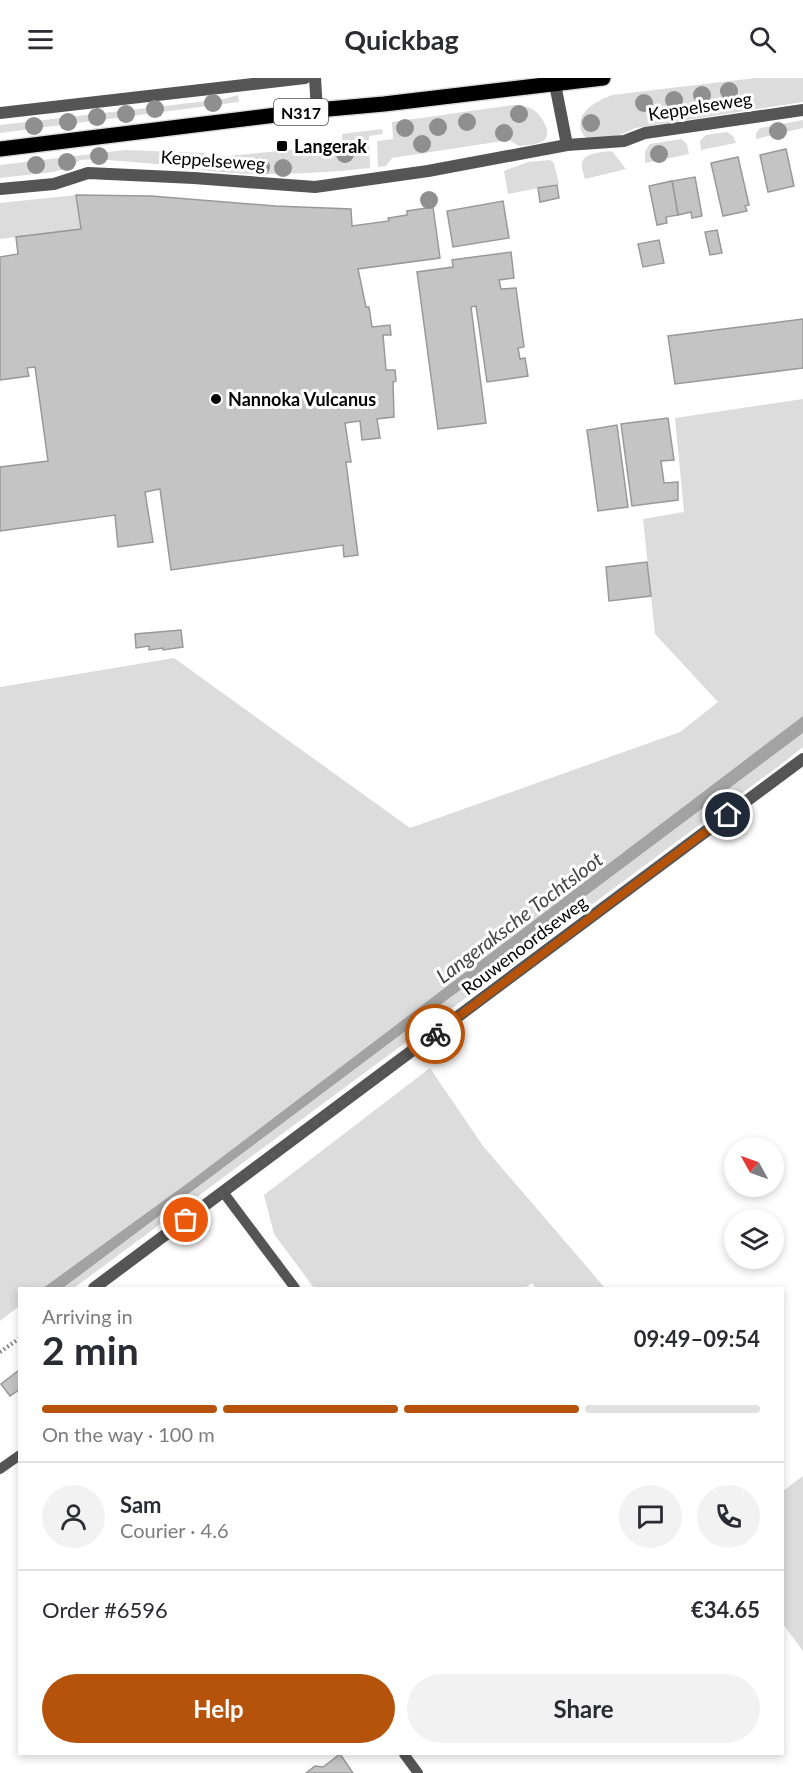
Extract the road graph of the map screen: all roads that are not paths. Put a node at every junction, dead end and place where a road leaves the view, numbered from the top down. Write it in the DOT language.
graph roads {
  1 [pos="305,78"];
  2 [pos="315,78"];
  3 [pos="603,78"];
  4 [pos="555,84"];
  5 [pos="317,110"];
  6 [pos="803,110"];
  7 [pos="0,113"];
  8 [pos="567,145"];
  9 [pos="0,149"];
  10 [pos="0,189"];
  11 [pos="803,759"];
  12 [pos="223,1192"];
  13 [pos="95,1287"];
  14 [pos="294,1287"];
  15 [pos="18,1456"];
  16 [pos="0,1469"];
  17 [pos="405,1755"];
  18 [pos="418,1773"];
  1 -- 7 [label="street"];
  2 -- 5 [label="street"];
  3 -- 4 [label="main road, Keppelseweg / N317"];
  4 -- 5 [label="main road, Keppelseweg / N317"];
  4 -- 8 [label="street"];
  5 -- 9 [label="main road, Keppelseweg / N317"];
  6 -- 8 [label="street, Keppelseweg"];
  8 -- 10 [label="street, Keppelseweg"];
  11 -- 12 [label="street, Rouwenoordseweg"];
  12 -- 13 [label="street, Rouwenoordseweg"];
  12 -- 14 [label="lane"];
  15 -- 16 [label="lane"];
  17 -- 18 [label="lane"];
}
